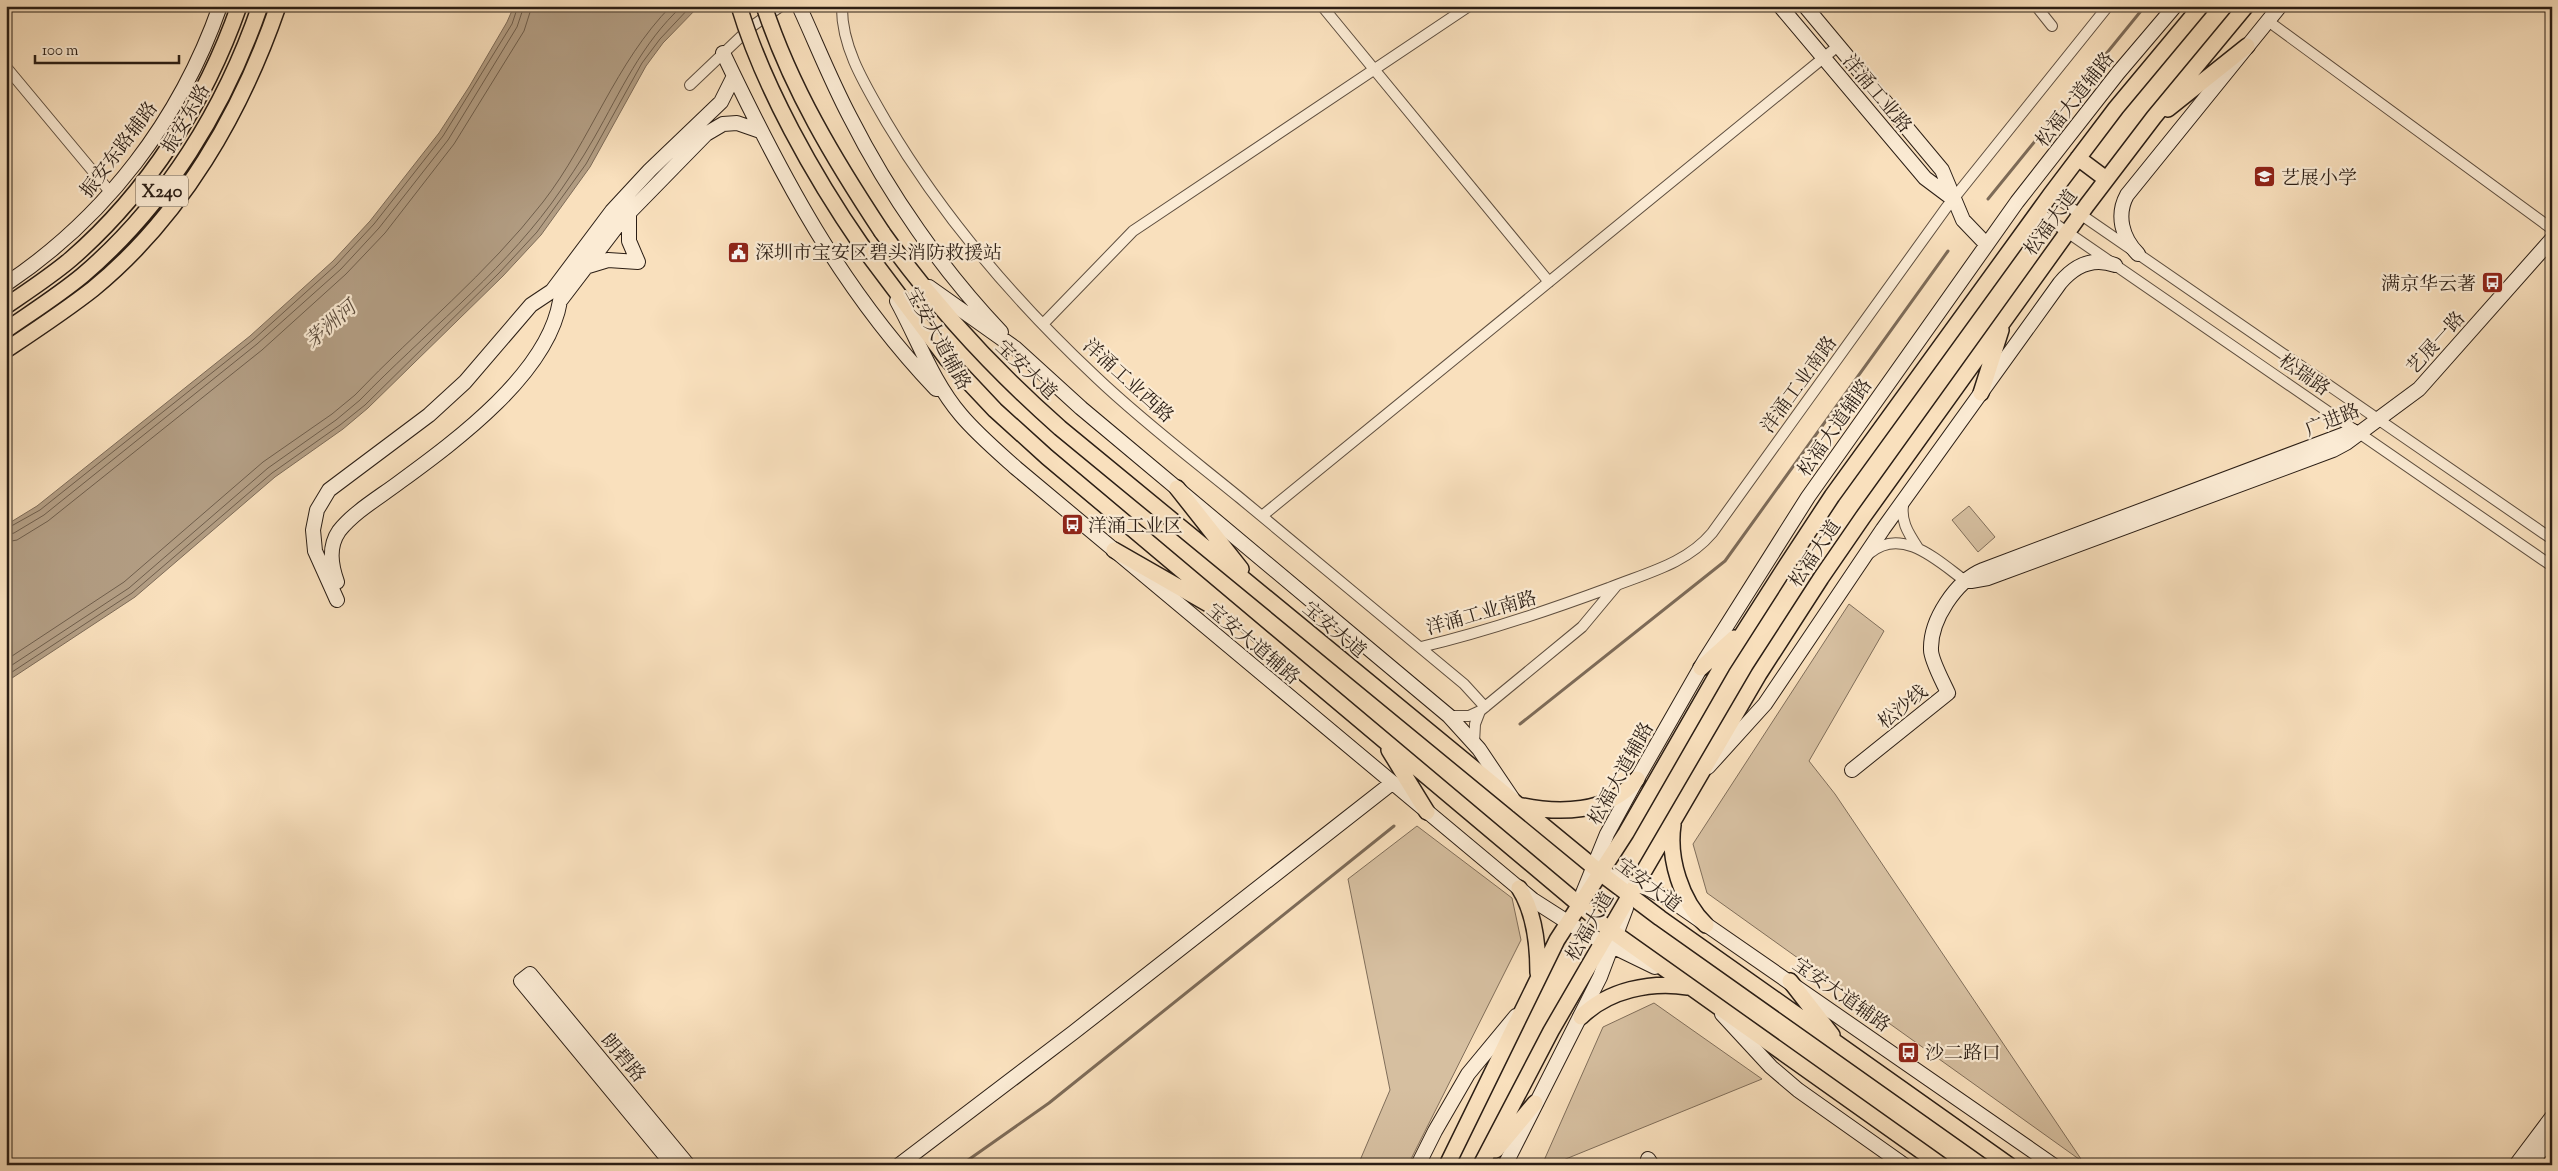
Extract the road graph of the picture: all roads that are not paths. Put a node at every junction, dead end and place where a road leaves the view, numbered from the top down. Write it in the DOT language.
graph roads {
  1 [pos="220,6"];
  2 [pos="239,6"];
  3 [pos="260,6"];
  4 [pos="278,6"];
  5 [pos="739,6"];
  6 [pos="764,6"];
  7 [pos="781,6"];
  8 [pos="799,6"];
  9 [pos="842,6"];
  10 [pos="1322,6"];
  11 [pos="1469,6"];
  12 [pos="1780,6"];
  13 [pos="1805,6"];
  14 [pos="2036,6"];
  15 [pos="2108,6"];
  16 [pos="2175,6"];
  17 [pos="2201,6"];
  18 [pos="2246,6"];
  19 [pos="2280,6"];
  20 [pos="2268,20"];
  21 [pos="2052,26"];
  22 [pos="1838,46"];
  23 [pos="2247,46"];
  24 [pos="723,53"];
  25 [pos="1824,58"];
  26 [pos="6,67"];
  27 [pos="1375,69"];
  28 [pos="734,76"];
  29 [pos="690,85"];
  30 [pos="760,131"];
  31 [pos="2138,137"];
  32 [pos="2078,158"];
  33 [pos="2106,179"];
  34 [pos="111,193"];
  35 [pos="2051,194"];
  36 [pos="1953,199"];
  37 [pos="629,212"];
  38 [pos="2038,212"];
  39 [pos="2080,214"];
  40 [pos="2552,229"];
  41 [pos="2067,232"];
  42 [pos="2552,239"];
  43 [pos="1986,244"];
  44 [pos="2138,254"];
  45 [pos="2115,265"];
  46 [pos="586,267"];
  47 [pos="882,274"];
  48 [pos="913,274"];
  49 [pos="1549,282"];
  50 [pos="6,284"];
  51 [pos="6,306"];
  52 [pos="2008,314"];
  53 [pos="1043,324"];
  54 [pos="6,330"];
  55 [pos="6,350"];
  56 [pos="1028,360"];
  57 [pos="1981,393"];
  58 [pos="961,415"];
  59 [pos="2379,420"];
  60 [pos="2358,432"];
  61 [pos="1177,488"];
  62 [pos="1904,500"];
  63 [pos="1262,516"];
  64 [pos="2552,539"];
  65 [pos="1918,548"];
  66 [pos="1114,550"];
  67 [pos="1863,559"];
  68 [pos="2552,566"];
  69 [pos="1964,580"];
  70 [pos="1617,585"];
  71 [pos="1271,602"];
  72 [pos="1753,618"];
  73 [pos="1252,630"];
  74 [pos="1420,648"];
  75 [pos="1701,668"];
  76 [pos="1483,709"];
  77 [pos="1449,716"];
  78 [pos="1378,735"];
  79 [pos="1474,743"];
  80 [pos="1852,770"];
  81 [pos="1702,773"];
  82 [pos="1637,779"];
  83 [pos="1392,783"];
  84 [pos="1516,805"];
  85 [pos="1427,812"];
  86 [pos="1674,822"];
  87 [pos="1596,869"];
  88 [pos="1519,888"];
  89 [pos="1634,890"];
  90 [pos="1578,904"];
  91 [pos="1566,923"];
  92 [pos="1706,924"];
  93 [pos="1611,939"];
  94 [pos="1538,976"];
  95 [pos="1790,981"];
  96 [pos="1690,988"];
  97 [pos="1715,1006"];
  98 [pos="1522,1010"];
  99 [pos="1580,1017"];
  100 [pos="1842,1048"];
  101 [pos="1535,1103"];
  102 [pos="2552,1117"];
  103 [pos="2552,1136"];
  104 [pos="673,1165"];
  105 [pos="688,1165"];
  106 [pos="899,1165"];
  107 [pos="1418,1165"];
  108 [pos="1446,1165"];
  109 [pos="1482,1165"];
  110 [pos="1505,1165"];
  111 [pos="1904,1165"];
  112 [pos="1942,1165"];
  113 [pos="2009,1165"];
  114 [pos="2053,1165"];
  115 [pos="2516,1165"];
  116 [pos="2530,1165"];
  1 -- 34 [label="main road, 振安东路辅路"];
  2 -- 51 [label="main road, 振安东路 / X240"];
  3 -- 54 [label="main road, 振安东路 / X240"];
  4 -- 55 [label="main road"];
  5 -- 47 [label="main road, bridge"];
  6 -- 48 [label="main road, 宝安大道, bridge"];
  7 -- 24 [label="street"];
  8 -- 56 [label="main road"];
  9 -- 53 [label="street, 洋涌工业西路"];
  10 -- 27 [label="street"];
  11 -- 27 [label="street"];
  12 -- 25 [label="main road, 洋涌工业路"];
  13 -- 22 [label="main road, 洋涌工业路"];
  14 -- 21 [label="street"];
  15 -- 36 [label="street, 洋涌工业南路"];
  16 -- 43 [label="main road, 松福大道辅路"];
  17 -- 32 [label="main road, 松福大道"];
  18 -- 31 [label="main road, 松福大道"];
  19 -- 20 [label="main road"];
  20 -- 23 [label="main road"];
  20 -- 40 [label="street"];
  22 -- 25 [label="street"];
  22 -- 36 [label="main road, 洋涌工业路"];
  23 -- 31 [label="main road"];
  23 -- 44 [label="main road"];
  24 -- 28 [label="main road"];
  24 -- 29 [label="street"];
  25 -- 36 [label="main road, 洋涌工业路"];
  25 -- 49 [label="street"];
  26 -- 34 [label="street"];
  27 -- 49 [label="street"];
  27 -- 53 [label="street"];
  28 -- 30 [label="main road"];
  28 -- 46 [label="main road"];
  30 -- 37 [label="main road"];
  30 -- 58 [label="main road"];
  31 -- 33 [label="main road, 松福大道"];
  32 -- 33 [label="main road"];
  32 -- 35 [label="main road, 松福大道"];
  33 -- 39 [label="main road, 松福大道"];
  34 -- 50 [label="main road, 振安东路辅路"];
  35 -- 38 [label="main road, 松福大道"];
  35 -- 39 [label="street, 松瑞路"];
  36 -- 43 [label="main road, 洋涌工业路"];
  36 -- 70 [label="street, 洋涌工业南路"];
  37 -- 46 [label="main road"];
  37 -- 46 [label="main road"];
  38 -- 41 [label="street, 松瑞路"];
  38 -- 72 [label="main road, 松福大道"];
  39 -- 41 [label="main road, 松福大道"];
  39 -- 44 [label="street, 松瑞路"];
  41 -- 45 [label="street, 松瑞路"];
  41 -- 52 [label="main road, 松福大道"];
  42 -- 59 [label="main road, 艺展一路"];
  43 -- 75 [label="main road, 松福大道辅路"];
  44 -- 59 [label="street, 松瑞路"];
  45 -- 57 [label="main road"];
  45 -- 60 [label="street, 松瑞路"];
  47 -- 58 [label="main road, 宝安大道辅路"];
  47 -- 73 [label="main road"];
  48 -- 56 [label="main road, 宝安大道辅路"];
  48 -- 71 [label="main road, 宝安大道"];
  49 -- 63 [label="street"];
  52 -- 57 [label="main road"];
  52 -- 81 [label="main road, 松福大道"];
  53 -- 63 [label="street, 洋涌工业西路"];
  56 -- 61 [label="main road, 宝安大道辅路"];
  57 -- 62 [label="main road"];
  58 -- 66 [label="main road, 宝安大道辅路"];
  59 -- 60 [label="main road, 广进路"];
  59 -- 64 [label="street, 松瑞路"];
  60 -- 68 [label="street, 松瑞路"];
  60 -- 69 [label="main road, 广进路"];
  61 -- 71 [label="main road"];
  61 -- 77 [label="main road, 宝安大道辅路"];
  62 -- 65 [label="street"];
  62 -- 67 [label="main road"];
  63 -- 74 [label="street, 洋涌工业西路"];
  65 -- 67 [label="street"];
  65 -- 69 [label="street"];
  66 -- 73 [label="main road"];
  66 -- 83 [label="main road, 宝安大道辅路"];
  67 -- 81 [label="main road"];
  69 -- 80 [label="main road, 松沙线"];
  70 -- 74 [label="street, 洋涌工业南路"];
  70 -- 76 [label="street"];
  71 -- 84 [label="main road, 宝安大道"];
  72 -- 75 [label="main road"];
  72 -- 87 [label="main road, 松福大道"];
  73 -- 78 [label="main road"];
  74 -- 76 [label="street, 洋涌工业西路"];
  75 -- 82 [label="main road, 松福大道辅路"];
  76 -- 77 [label="street"];
  76 -- 79 [label="street"];
  77 -- 79 [label="main road, 宝安大道辅路"];
  78 -- 85 [label="main road"];
  78 -- 90 [label="main road"];
  79 -- 84 [label="main road, 宝安大道辅路"];
  81 -- 86 [label="main road, 松福大道"];
  82 -- 84 [label="main road"];
  82 -- 87 [label="main road, 松福大道辅路"];
  83 -- 85 [label="main road, 宝安大道辅路"];
  83 -- 106 [label="main road"];
  84 -- 87 [label="main road, 宝安大道"];
  85 -- 88 [label="main road, 宝安大道辅路"];
  86 -- 89 [label="main road, 松福大道"];
  86 -- 92 [label="main road"];
  87 -- 89 [label="main road, 宝安大道"];
  87 -- 90 [label="main road, 松福大道"];
  88 -- 91 [label="main road, 宝安大道辅路"];
  88 -- 94 [label="main road"];
  89 -- 92 [label="main road, 宝安大道辅路"];
  89 -- 93 [label="main road, 松福大道"];
  89 -- 100 [label="main road, 宝安大道"];
  90 -- 91 [label="main road, 松福大道"];
  90 -- 93 [label="main road"];
  91 -- 93 [label="main road, 宝安大道辅路"];
  91 -- 94 [label="main road, 松福大道"];
  92 -- 95 [label="main road, 宝安大道辅路"];
  93 -- 96 [label="main road"];
  93 -- 99 [label="main road"];
  93 -- 109 [label="main road, 松福大道"];
  94 -- 98 [label="main road, 松福大道"];
  95 -- 100 [label="main road"];
  95 -- 114 [label="main road, 宝安大道辅路"];
  96 -- 97 [label="main road"];
  96 -- 99 [label="main road"];
  97 -- 111 [label="main road"];
  97 -- 112 [label="main road"];
  98 -- 107 [label="main road"];
  98 -- 108 [label="main road, 松福大道"];
  99 -- 101 [label="main road"];
  100 -- 113 [label="main road, 宝安大道"];
  101 -- 109 [label="main road"];
  101 -- 110 [label="main road"];
  102 -- 115 [label="main road"];
  103 -- 116 [label="main road"];
  104 -- 105 [label="main road, 朗碧路"];
}
